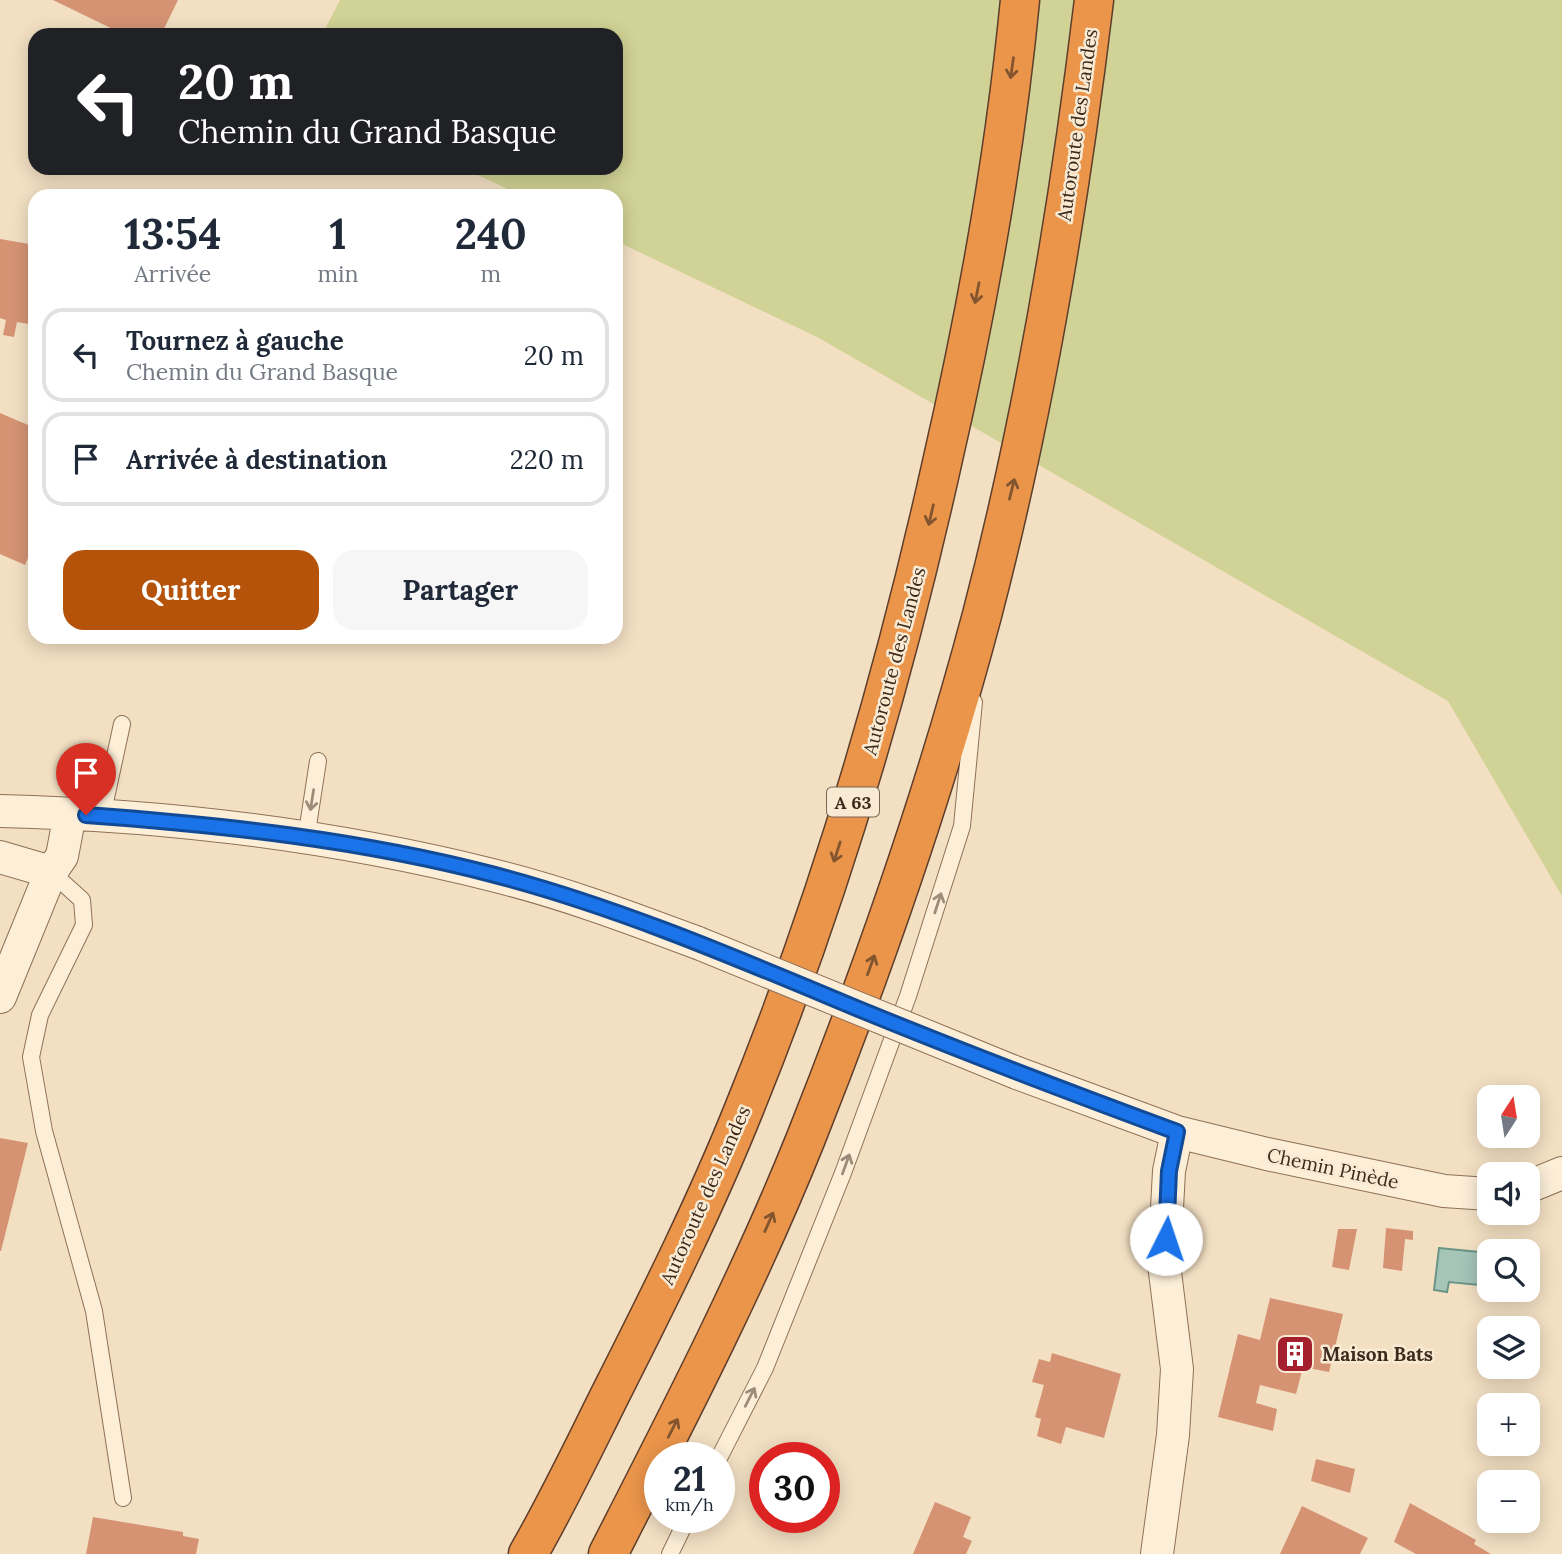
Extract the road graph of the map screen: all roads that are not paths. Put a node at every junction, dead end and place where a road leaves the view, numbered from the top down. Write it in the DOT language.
graph roads {
  1 [pos="1020,0"];
  2 [pos="1094,0"];
  3 [pos="982,615"];
  4 [pos="122,724"];
  5 [pos="318,761"];
  6 [pos="0,811"];
  7 [pos="70,814"];
  8 [pos="102,816"];
  9 [pos="306,839"];
  10 [pos="0,857"];
  11 [pos="51,872"];
  12 [pos="0,997"];
  13 [pos="1177,1132"];
  14 [pos="1562,1173"];
  15 [pos="1540,1182"];
  16 [pos="1477,1193"];
  17 [pos="727,1442"];
  18 [pos="123,1498"];
  19 [pos="680,1533"];
  20 [pos="528,1554"];
  21 [pos="608,1554"];
  22 [pos="670,1554"];
  23 [pos="1157,1554"];
  1 -- 20 [label="highway, Autoroute des Landes / A 63, one-way"];
  3 -- 2 [label="highway, Autoroute des Landes, one-way"];
  17 -- 3 [label="lane, one-way"];
  21 -- 3 [label="highway, Autoroute des Landes, one-way"];
  4 -- 8 [label="lane"];
  5 -- 9 [label="lane, one-way"];
  6 -- 7 [label="street, Chemin Pinède"];
  7 -- 8 [label="street, Chemin Pinède"];
  7 -- 11 [label="street"];
  8 -- 9 [label="street, Chemin Pinède"];
  9 -- 13 [label="street, Chemin Pinède, bridge"];
  10 -- 11 [label="street"];
  11 -- 12 [label="street"];
  11 -- 18 [label="lane"];
  13 -- 16 [label="street, Chemin Pinède"];
  13 -- 23 [label="street"];
  14 -- 15 [label="street"];
  19 -- 22 [label="lane"];
}
